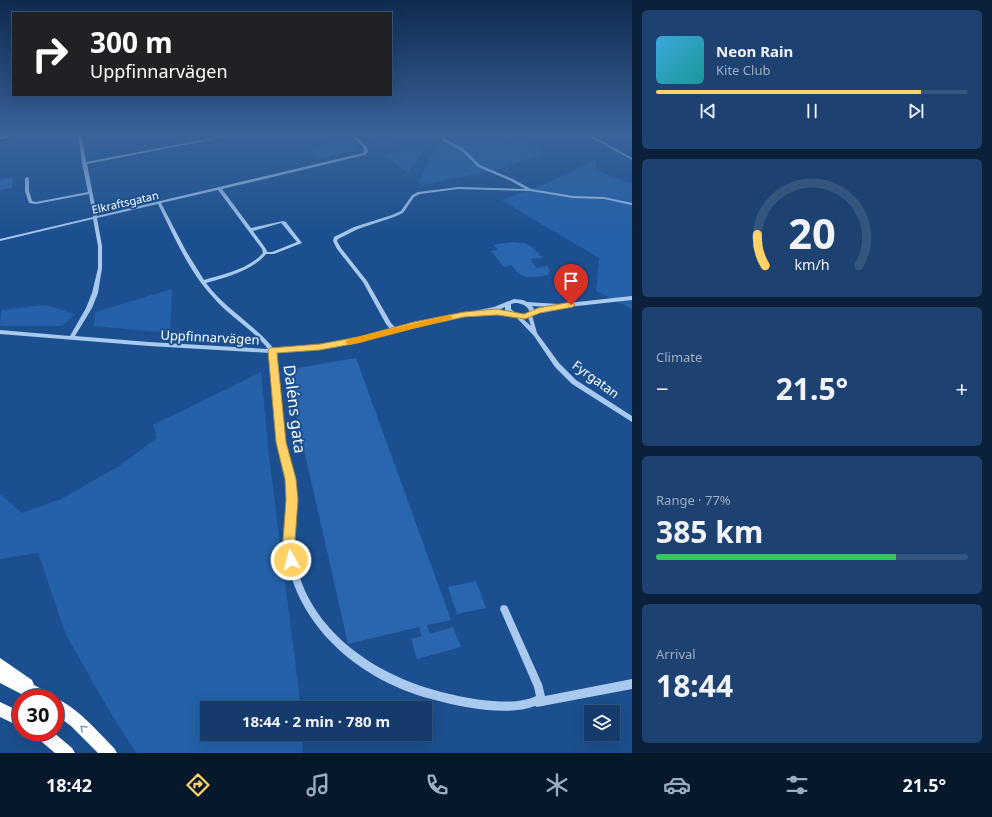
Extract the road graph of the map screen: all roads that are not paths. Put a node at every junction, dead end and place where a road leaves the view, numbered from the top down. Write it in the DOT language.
graph roads {
  1 [pos="85,167"];
  2 [pos="310,167"];
  3 [pos="482,167"];
  4 [pos="27,178"];
  5 [pos="20,188"];
  6 [pos="220,189"];
  7 [pos="530,190"];
  8 [pos="27,191"];
  9 [pos="90,193"];
  10 [pos="159,203"];
  11 [pos="632,204"];
  12 [pos="94,218"];
  13 [pos="250,230"];
  14 [pos="0,240"];
  15 [pos="265,253"];
  16 [pos="202,282"];
  17 [pos="632,298"];
  18 [pos="508,304"];
  19 [pos="527,304"];
  20 [pos="559,306"];
  21 [pos="531,314"];
  22 [pos="464,315"];
  23 [pos="515,315"];
  24 [pos="396,331"];
  25 [pos="0,332"];
  26 [pos="536,335"];
  27 [pos="72,337"];
  28 [pos="273,351"];
  29 [pos="632,418"];
  30 [pos="504,608"];
  31 [pos="0,666"];
  32 [pos="0,676"];
  33 [pos="632,684"];
  34 [pos="27,689"];
  35 [pos="33,689"];
  36 [pos="536,702"];
  37 [pos="0,709"];
  38 [pos="64,712"];
  39 [pos="12,715"];
  40 [pos="52,741"];
  41 [pos="67,753"];
  42 [pos="109,753"];
  1 -- 9 [label="street"];
  2 -- 6 [label="street, Elkraftsgatan"];
  3 -- 7 [label="street"];
  4 -- 8 [label="street"];
  5 -- 8 [label="street"];
  6 -- 10 [label="street, Elkraftsgatan"];
  6 -- 13 [label="street"];
  7 -- 11 [label="street"];
  7 -- 24 [label="street"];
  8 -- 9 [label="street"];
  9 -- 12 [label="street"];
  10 -- 12 [label="street, Elkraftsgatan"];
  10 -- 16 [label="street"];
  12 -- 14 [label="street, Elkraftsgatan"];
  12 -- 27 [label="street"];
  13 -- 15 [label="street"];
  13 -- 15 [label="street"];
  15 -- 16 [label="street"];
  16 -- 28 [label="street"];
  17 -- 20 [label="street"];
  18 -- 19 [label="street, Uppfinnarvägen"];
  18 -- 22 [label="street, Uppfinnarvägen"];
  18 -- 23 [label="street"];
  19 -- 20 [label="street"];
  19 -- 21 [label="street, Fyrgatan"];
  20 -- 21 [label="street"];
  21 -- 23 [label="street, Uppfinnarvägen"];
  21 -- 26 [label="street, Fyrgatan"];
  22 -- 23 [label="street, Uppfinnarvägen"];
  22 -- 24 [label="street, Uppfinnarvägen"];
  23 -- 26 [label="street, Fyrgatan"];
  24 -- 28 [label="street, Uppfinnarvägen"];
  25 -- 27 [label="street, Uppfinnarvägen"];
  26 -- 29 [label="street, Fyrgatan"];
  27 -- 28 [label="street, Uppfinnarvägen"];
  28 -- 36 [label="street, Daléns gata"];
  30 -- 36 [label="street"];
  31 -- 35 [label="highway"];
  32 -- 34 [label="highway"];
  33 -- 36 [label="street"];
  37 -- 39 [label="highway"];
  42 -- 38 [label="highway, one-way"];
  40 -- 41 [label="highway"];
}
